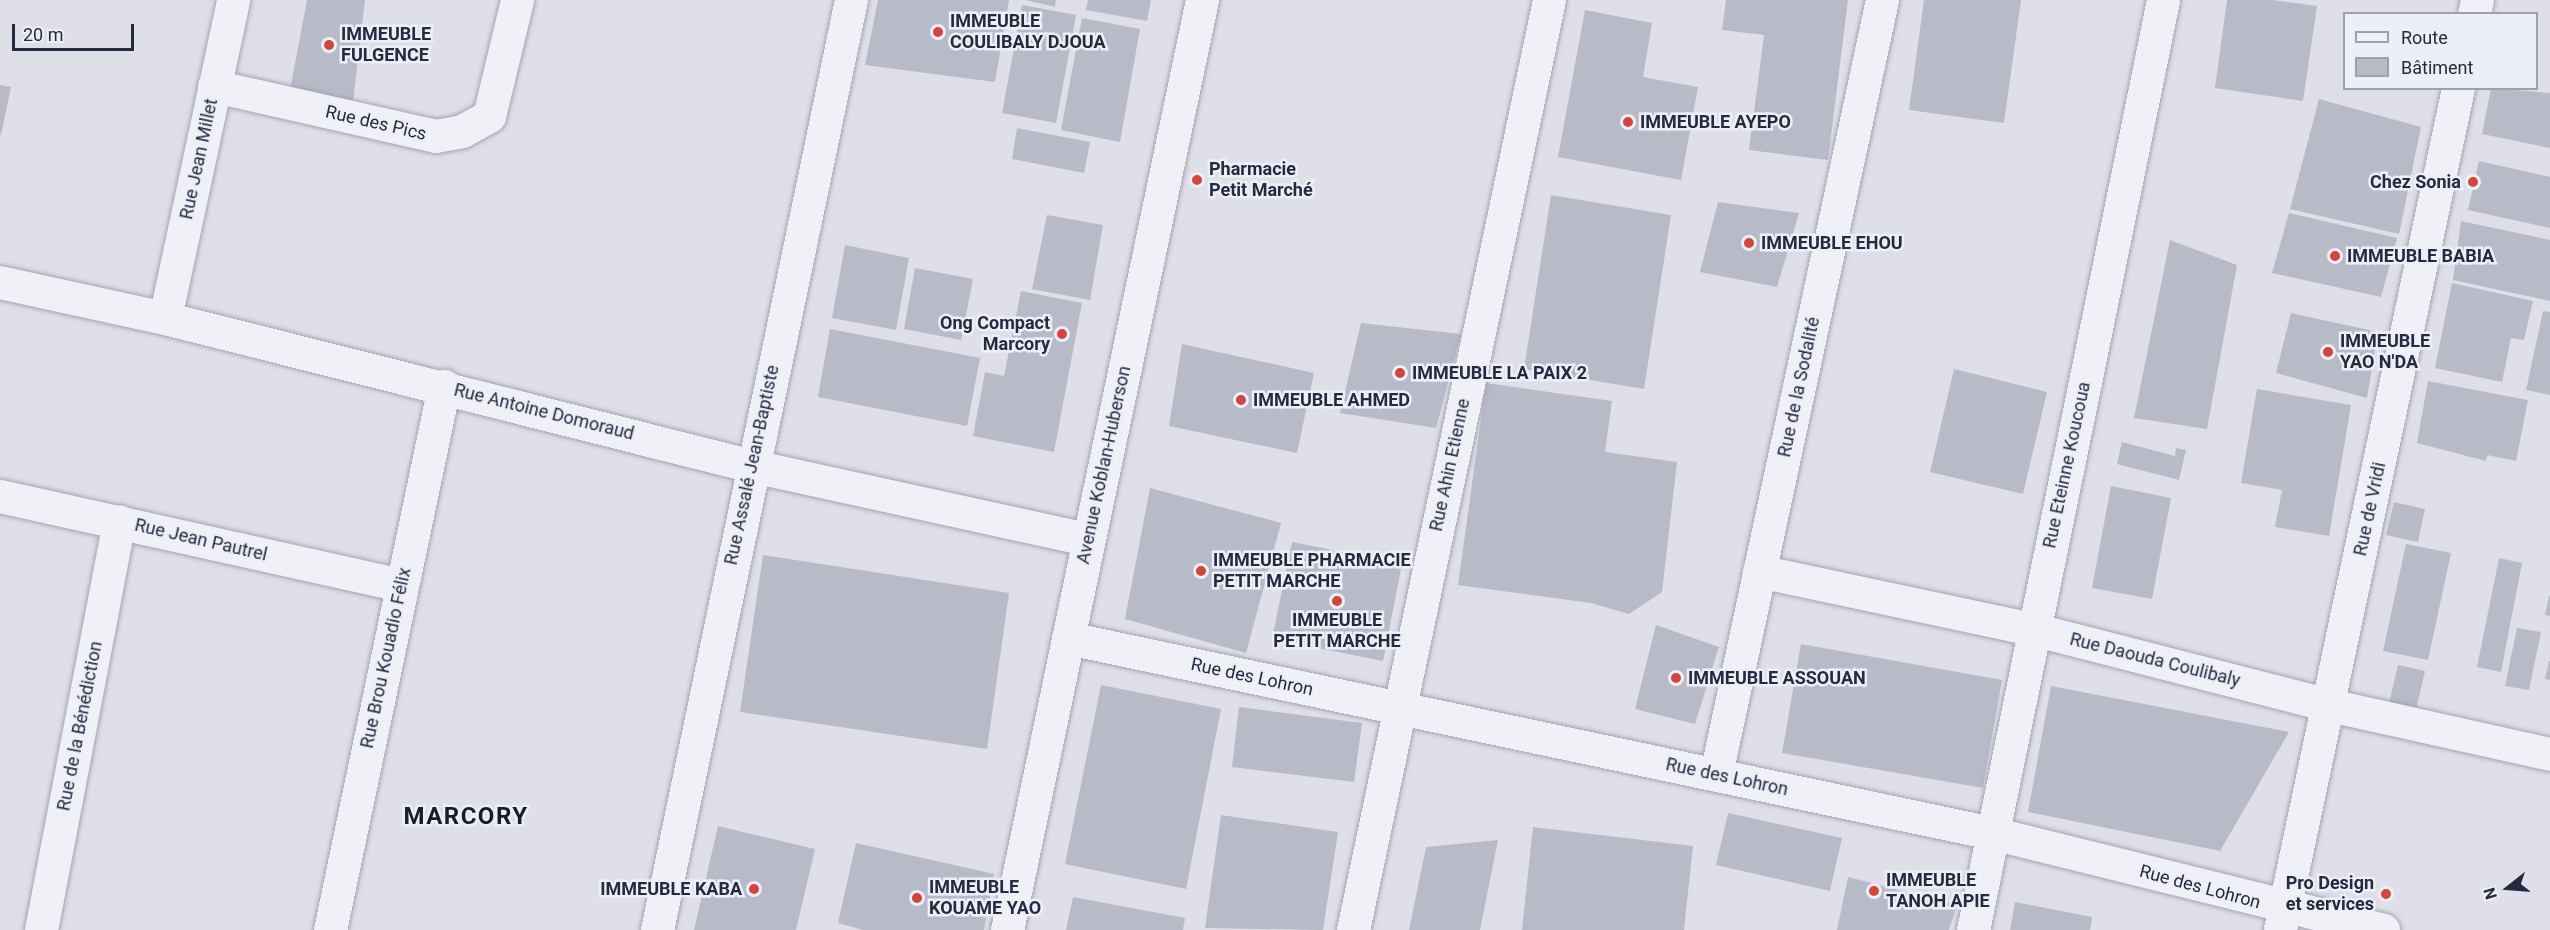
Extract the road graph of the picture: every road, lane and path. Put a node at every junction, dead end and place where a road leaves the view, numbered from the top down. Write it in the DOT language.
graph roads {
  1 [pos="233,0"];
  2 [pos="517,0"];
  3 [pos="851,0"];
  4 [pos="1202,0"];
  5 [pos="1549,0"];
  6 [pos="1882,0"];
  7 [pos="2163,0"];
  8 [pos="214,86"];
  9 [pos="2458,90"];
  10 [pos="0,282"];
  11 [pos="165,318"];
  12 [pos="444,386"];
  13 [pos="752,466"];
  14 [pos="0,496"];
  15 [pos="119,521"];
  16 [pos="1088,539"];
  17 [pos="1759,571"];
  18 [pos="401,585"];
  19 [pos="2033,629"];
  20 [pos="1068,638"];
  21 [pos="2329,705"];
  22 [pos="1399,708"];
  23 [pos="2550,754"];
  24 [pos="1716,774"];
  25 [pos="1992,833"];
  26 [pos="2282,919"];
  27 [pos="41,930"];
  28 [pos="330,930"];
  29 [pos="657,930"];
  30 [pos="1007,930"];
  31 [pos="1353,930"];
  32 [pos="1974,930"];
  33 [pos="2383,930"];
  1 -- 8 [label="street, Rue Jean Millet"];
  2 -- 8 [label="street, Rue des Pics"];
  3 -- 13 [label="street, Rue Assalé Jean-Baptiste"];
  4 -- 16 [label="street, Avenue Koblan-Huberson"];
  5 -- 22 [label="street, Rue Ahin Etienne"];
  6 -- 17 [label="street, Rue de la Sodalité"];
  7 -- 19 [label="street, Rue Eteinne Koucoua"];
  8 -- 11 [label="street, Rue Jean Millet"];
  9 -- 21 [label="street, Rue de Vridi"];
  10 -- 11 [label="street, Rue Antoine Domoraud"];
  11 -- 12 [label="street, Rue Antoine Domoraud"];
  12 -- 13 [label="street, Rue Antoine Domoraud"];
  12 -- 18 [label="street, Rue Brou Kouadio Félix"];
  13 -- 16 [label="street, Rue Antoine Domoraud"];
  13 -- 29 [label="street, Rue Assalé Jean-Baptiste"];
  14 -- 15 [label="street, Rue Jean Pautrel"];
  15 -- 18 [label="street, Rue Jean Pautrel"];
  15 -- 27 [label="street, Rue de la Bénédiction"];
  16 -- 20 [label="street, Avenue Koblan-Huberson"];
  17 -- 19 [label="street, Rue Daouda Coulibaly"];
  17 -- 24 [label="street, Rue de la Sodalité"];
  18 -- 28 [label="street, Rue Brou Kouadio Félix"];
  19 -- 21 [label="street, Rue Daouda Coulibaly"];
  19 -- 25 [label="street, Rue Eteinne Koucoua"];
  20 -- 22 [label="street, Rue des Lohron"];
  20 -- 30 [label="street, Avenue Koblan-Huberson"];
  21 -- 23 [label="street, Rue Daouda Coulibaly"];
  21 -- 26 [label="street, Rue de Vridi"];
  22 -- 24 [label="street, Rue des Lohron"];
  22 -- 31 [label="street, Rue Ahin Etienne"];
  24 -- 25 [label="street, Rue des Lohron"];
  25 -- 26 [label="street, Rue des Lohron"];
  25 -- 32 [label="street, Rue Eteinne Koucoua"];
  26 -- 33 [label="street, Rue des Lohron"];
}
